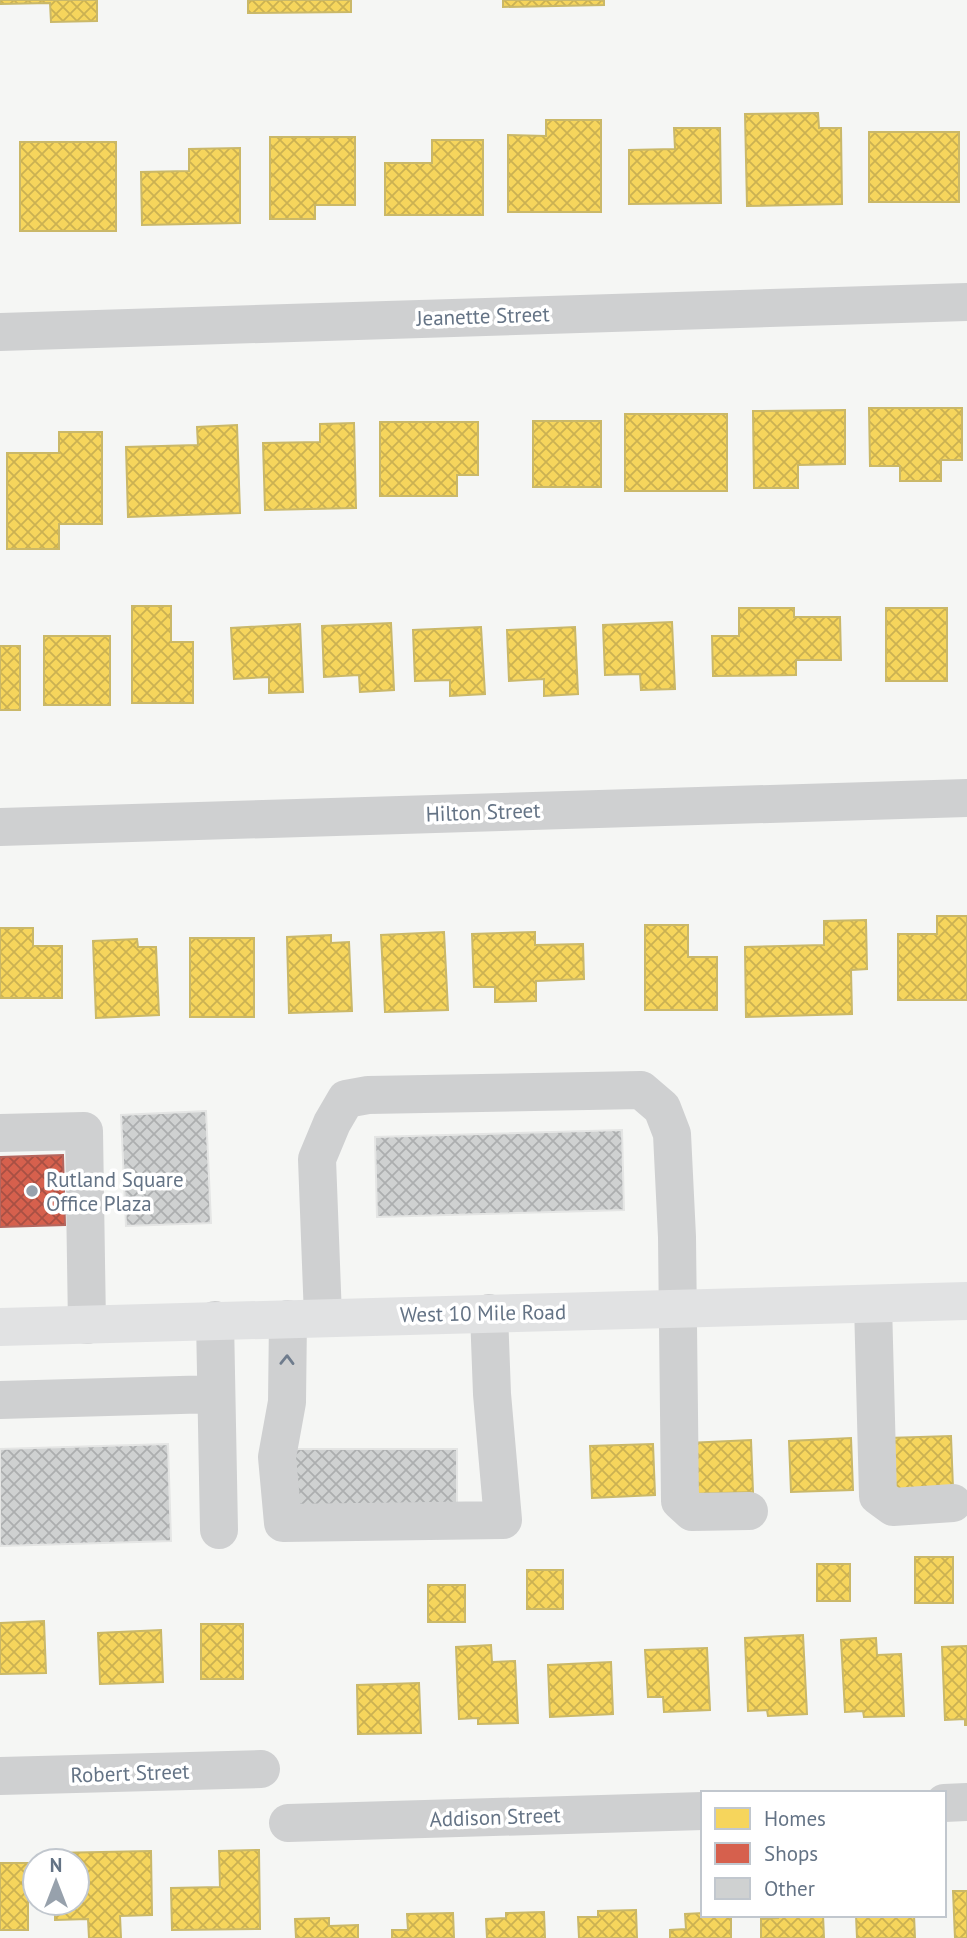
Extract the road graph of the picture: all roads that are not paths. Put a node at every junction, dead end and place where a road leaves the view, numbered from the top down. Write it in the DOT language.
graph roads {
  1 [pos="967,302"];
  2 [pos="0,332"];
  3 [pos="967,798"];
  4 [pos="0,827"];
  5 [pos="0,1133"];
  6 [pos="967,1301"];
  7 [pos="873,1304"];
  8 [pos="678,1309"];
  9 [pos="489,1313"];
  10 [pos="305,1318"];
  11 [pos="215,1320"];
  12 [pos="87,1325"];
  13 [pos="0,1327"];
  14 [pos="216,1394"];
  15 [pos="0,1400"];
  16 [pos="953,1503"];
  17 [pos="750,1511"];
  18 [pos="219,1530"];
  19 [pos="261,1769"];
  20 [pos="0,1776"];
  21 [pos="967,1802"];
  22 [pos="946,1803"];
  23 [pos="701,1811"];
  24 [pos="288,1823"];
  1 -- 2 [label="street, Jeanette Street"];
  3 -- 4 [label="street, Hilton Street"];
  5 -- 12 [label="street"];
  6 -- 7 [label="main road, West 10 Mile Road"];
  7 -- 8 [label="main road, West 10 Mile Road"];
  7 -- 16 [label="street"];
  8 -- 9 [label="main road, West 10 Mile Road"];
  8 -- 10 [label="street"];
  8 -- 17 [label="street"];
  9 -- 10 [label="main road, West 10 Mile Road"];
  9 -- 10 [label="street, one-way"];
  10 -- 11 [label="main road, West 10 Mile Road"];
  11 -- 12 [label="main road, West 10 Mile Road"];
  11 -- 14 [label="street"];
  12 -- 13 [label="main road, West 10 Mile Road"];
  14 -- 15 [label="street"];
  14 -- 18 [label="street"];
  19 -- 20 [label="street, Robert Street"];
  21 -- 22 [label="street"];
  23 -- 24 [label="street, Addison Street"];
}
